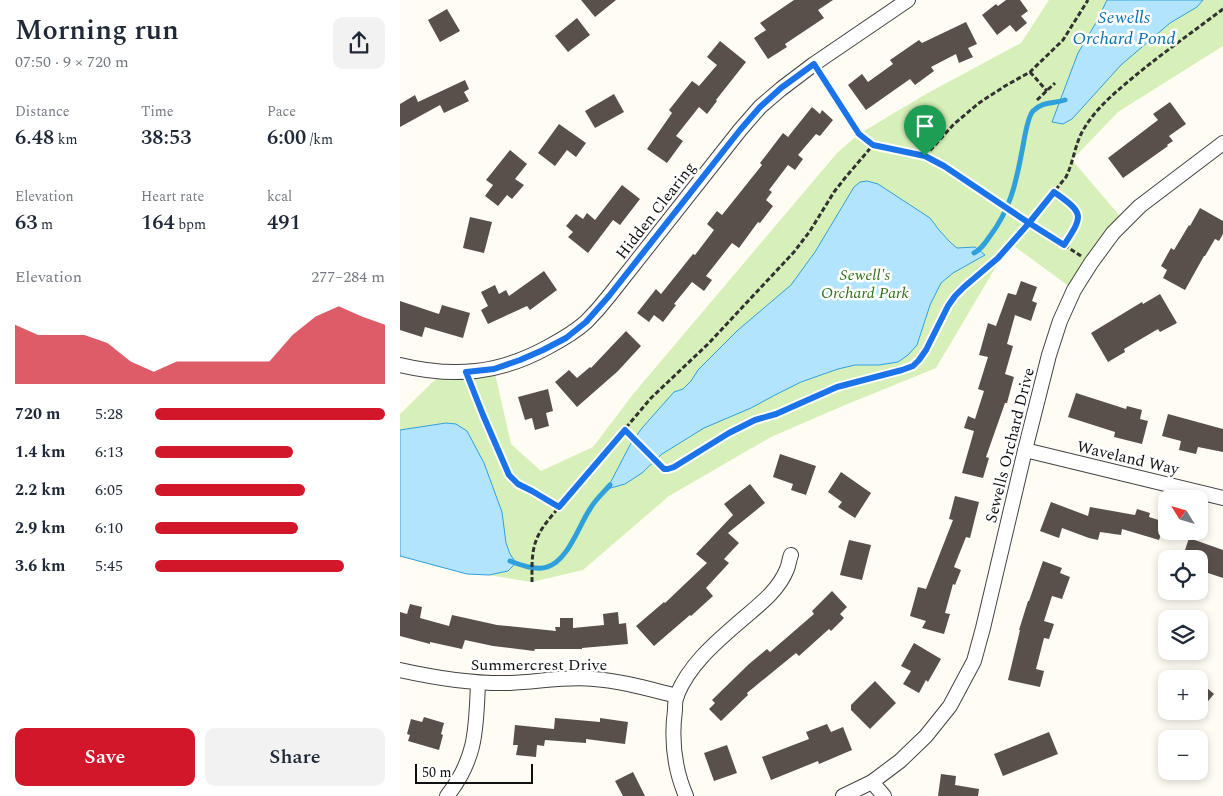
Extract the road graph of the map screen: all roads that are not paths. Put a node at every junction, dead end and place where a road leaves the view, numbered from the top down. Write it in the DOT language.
graph roads {
  1 [pos="908,0"];
  2 [pos="1223,142"];
  3 [pos="400,365"];
  4 [pos="1025,450"];
  5 [pos="1223,498"];
  6 [pos="791,554"];
  7 [pos="400,670"];
  8 [pos="478,683"];
  9 [pos="677,696"];
  10 [pos="872,782"];
  11 [pos="447,796"];
  12 [pos="686,796"];
  13 [pos="843,796"];
  14 [pos="884,796"];
  1 -- 3 [label="street, Hidden Clearing"];
  2 -- 4 [label="street, Sewells Orchard Drive"];
  4 -- 5 [label="street, Waveland Way"];
  4 -- 10 [label="street, Sewells Orchard Drive"];
  6 -- 9 [label="street"];
  7 -- 8 [label="street, Summercrest Drive"];
  8 -- 9 [label="street, Summercrest Drive"];
  8 -- 11 [label="street"];
  9 -- 12 [label="street"];
  10 -- 13 [label="street, Sewells Orchard Drive"];
  10 -- 14 [label="street"];
}
